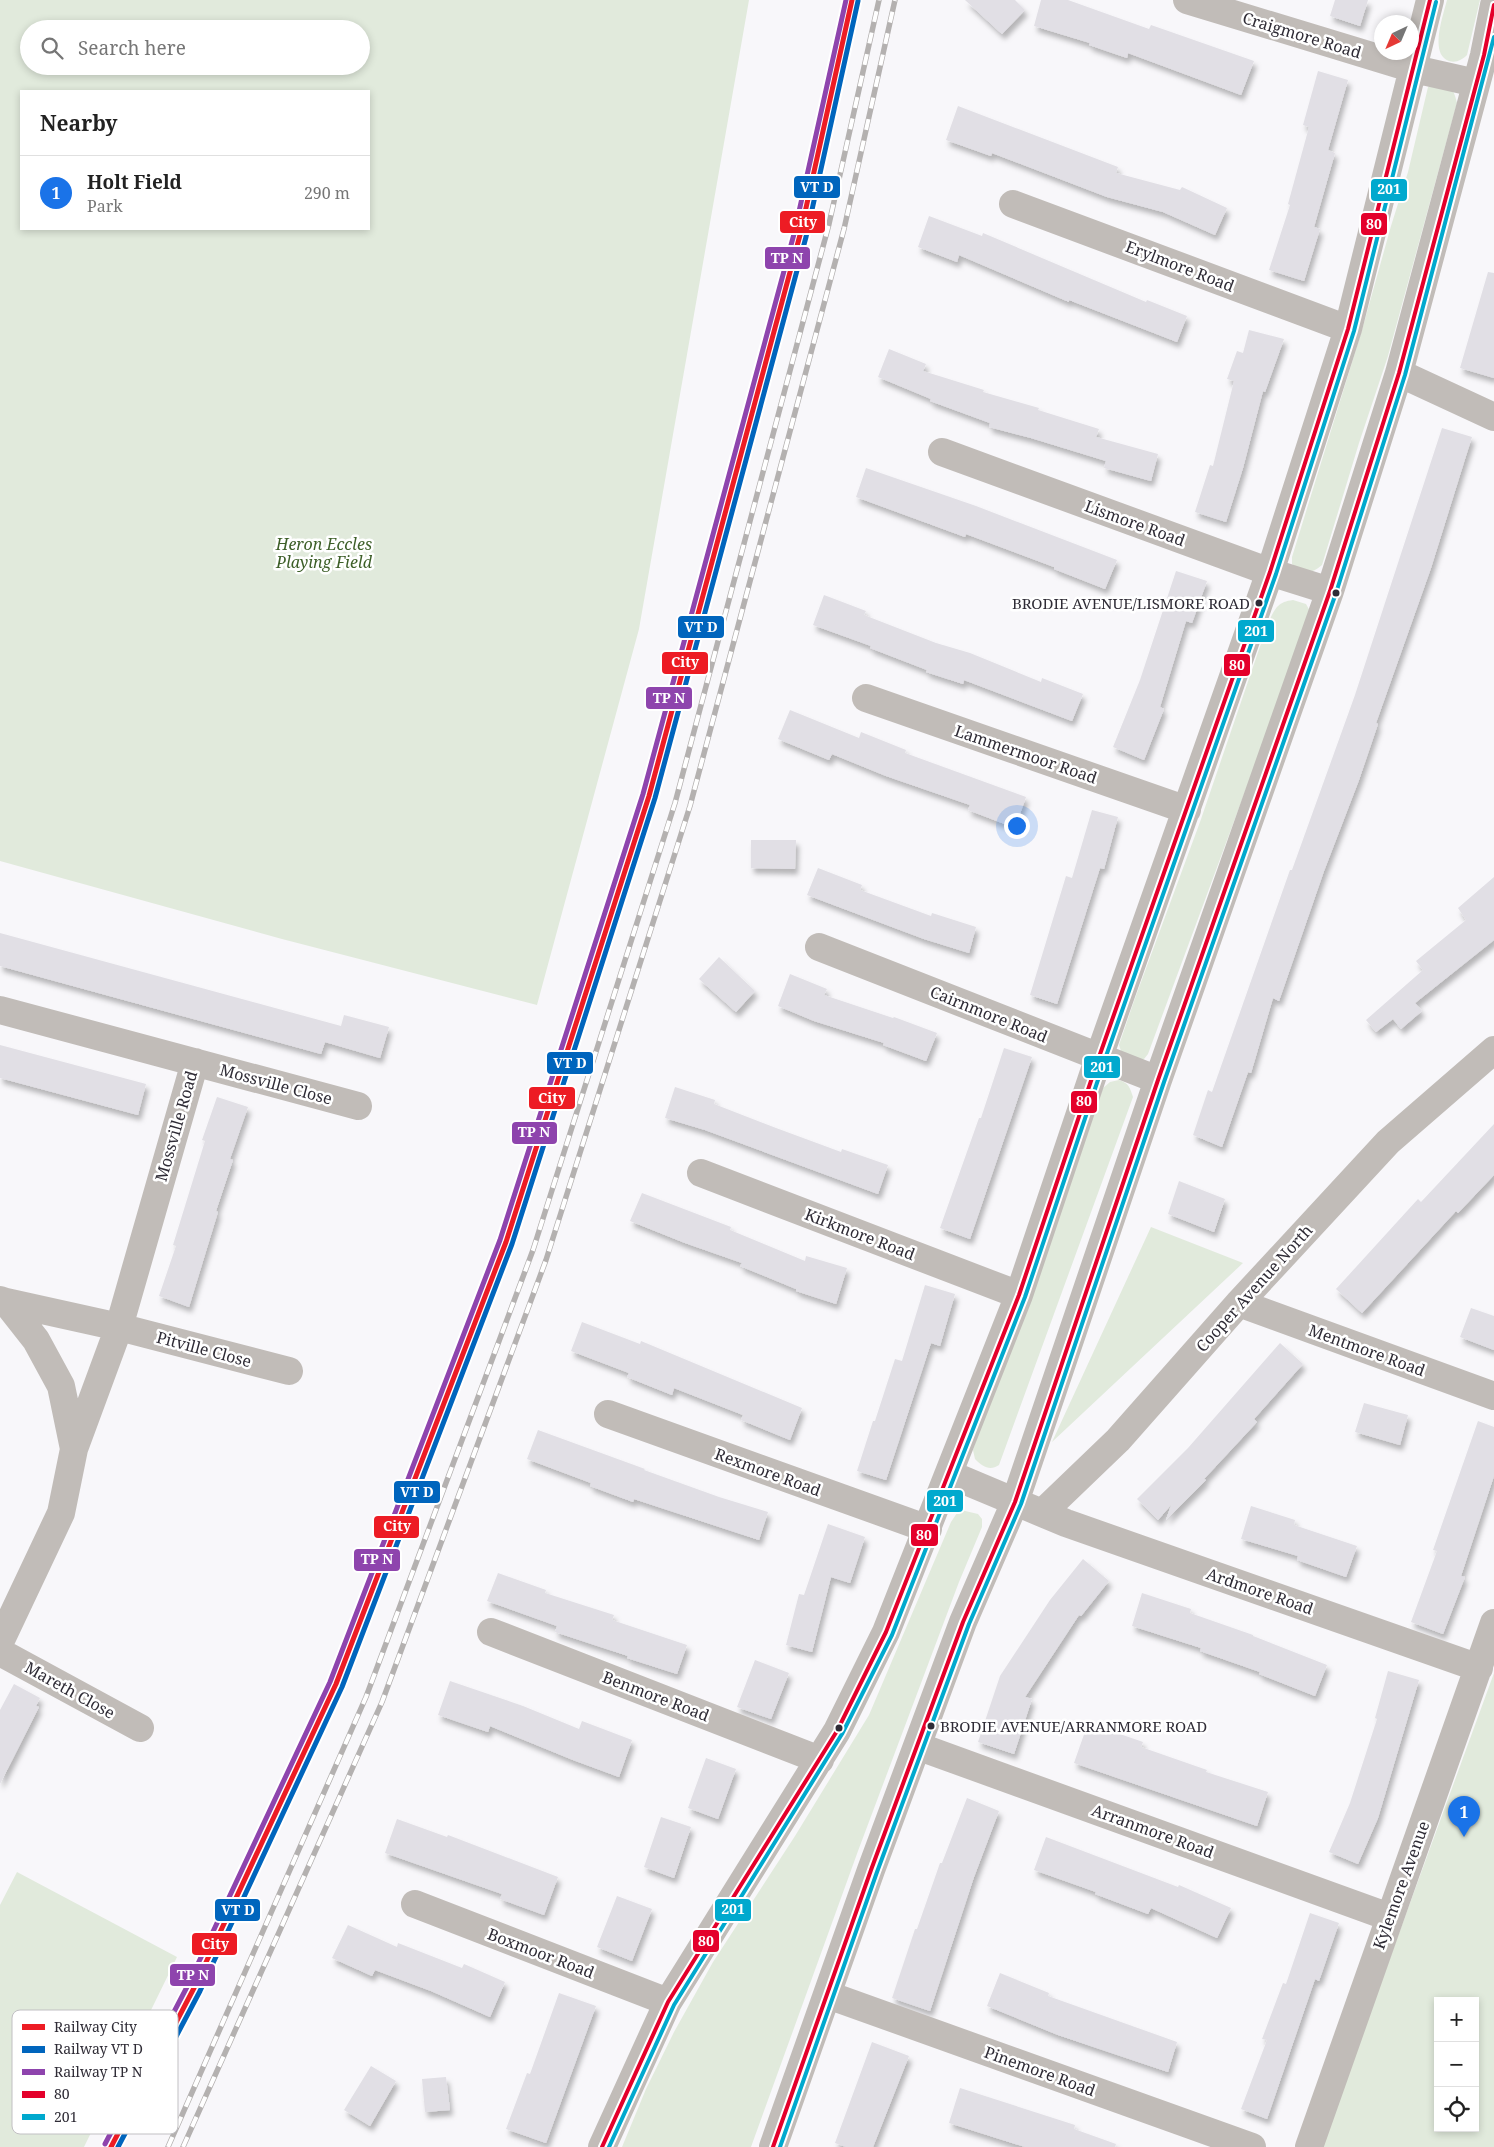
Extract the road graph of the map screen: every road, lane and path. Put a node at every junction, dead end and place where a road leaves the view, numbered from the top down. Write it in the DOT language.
graph roads {
  1 [pos="1187,0"];
  2 [pos="1430,0"];
  3 [pos="1494,5"];
  4 [pos="1489,56"];
  5 [pos="1414,69"];
  6 [pos="1476,83"];
  7 [pos="1013,204"];
  8 [pos="1348,329"];
  9 [pos="1399,373"];
  10 [pos="1494,417"];
  11 [pos="942,452"];
  12 [pos="1270,572"];
  13 [pos="1330,591"];
  14 [pos="866,698"];
  15 [pos="1187,810"];
  16 [pos="819,947"];
  17 [pos="0,1010"];
  18 [pos="1494,1050"];
  19 [pos="1099,1057"];
  20 [pos="195,1062"];
  21 [pos="1158,1080"];
  22 [pos="358,1106"];
  23 [pos="701,1173"];
  24 [pos="1019,1295"];
  25 [pos="3,1301"];
  26 [pos="1239,1303"];
  27 [pos="119,1327"];
  28 [pos="289,1371"];
  29 [pos="1494,1396"];
  30 [pos="608,1414"];
  31 [pos="74,1449"];
  32 [pos="950,1474"];
  33 [pos="1015,1502"];
  34 [pos="1042,1513"];
  35 [pos="928,1530"];
  36 [pos="1494,1623"];
  37 [pos="491,1632"];
  38 [pos="0,1642"];
  39 [pos="0,1652"];
  40 [pos="1479,1668"];
  41 [pos="140,1728"];
  42 [pos="917,1746"];
  43 [pos="820,1760"];
  44 [pos="415,1904"];
  45 [pos="1389,1917"];
  46 [pos="828,1995"];
  47 [pos="668,2002"];
  48 [pos="602,2147"];
  49 [pos="773,2147"];
  50 [pos="1252,2147"];
  51 [pos="1309,2147"];
  1 -- 5 [label="street, Craigmore Road"];
  2 -- 5 [label="street"];
  3 -- 4 [label="street"];
  4 -- 6 [label="street"];
  5 -- 6 [label="street, Craigmore Road"];
  5 -- 8 [label="street"];
  6 -- 9 [label="street"];
  7 -- 8 [label="street, Erylmore Road"];
  8 -- 12 [label="street"];
  9 -- 10 [label="street"];
  9 -- 13 [label="street"];
  11 -- 12 [label="street, Lismore Road"];
  12 -- 13 [label="street, Lismore Road"];
  12 -- 15 [label="street"];
  13 -- 21 [label="street"];
  14 -- 15 [label="street, Lammermoor Road"];
  15 -- 19 [label="street"];
  16 -- 19 [label="street, Cairnmore Road"];
  17 -- 20 [label="street, Mossville Road"];
  18 -- 26 [label="street, Cooper Avenue North"];
  19 -- 21 [label="street, Cairnmore Road"];
  19 -- 24 [label="street"];
  20 -- 22 [label="street, Mossville Close"];
  20 -- 27 [label="street, Mossville Road"];
  21 -- 33 [label="street"];
  23 -- 24 [label="street, Kirkmore Road"];
  24 -- 32 [label="street"];
  25 -- 27 [label="street, Pitville Close"];
  25 -- 31 [label="street"];
  26 -- 29 [label="street, Mentmore Road"];
  26 -- 34 [label="street, Cooper Avenue North"];
  27 -- 28 [label="street, Pitville Close"];
  27 -- 31 [label="street, Mossville Road"];
  30 -- 35 [label="street, Rexmore Road"];
  31 -- 38 [label="street"];
  32 -- 33 [label="street"];
  32 -- 35 [label="street"];
  33 -- 34 [label="street"];
  33 -- 42 [label="street"];
  34 -- 40 [label="street, Ardmore Road"];
  35 -- 43 [label="street"];
  36 -- 40 [label="street, Kylemore Avenue"];
  37 -- 43 [label="street, Benmore Road"];
  39 -- 41 [label="street, Mareth Close"];
  40 -- 45 [label="street, Kylemore Avenue"];
  42 -- 45 [label="street, Arranmore Road"];
  42 -- 46 [label="street"];
  43 -- 47 [label="street"];
  44 -- 47 [label="street, Boxmoor Road"];
  45 -- 51 [label="street, Kylemore Avenue"];
  46 -- 49 [label="street"];
  46 -- 50 [label="street, Pinemore Road"];
  47 -- 48 [label="street"];
}
